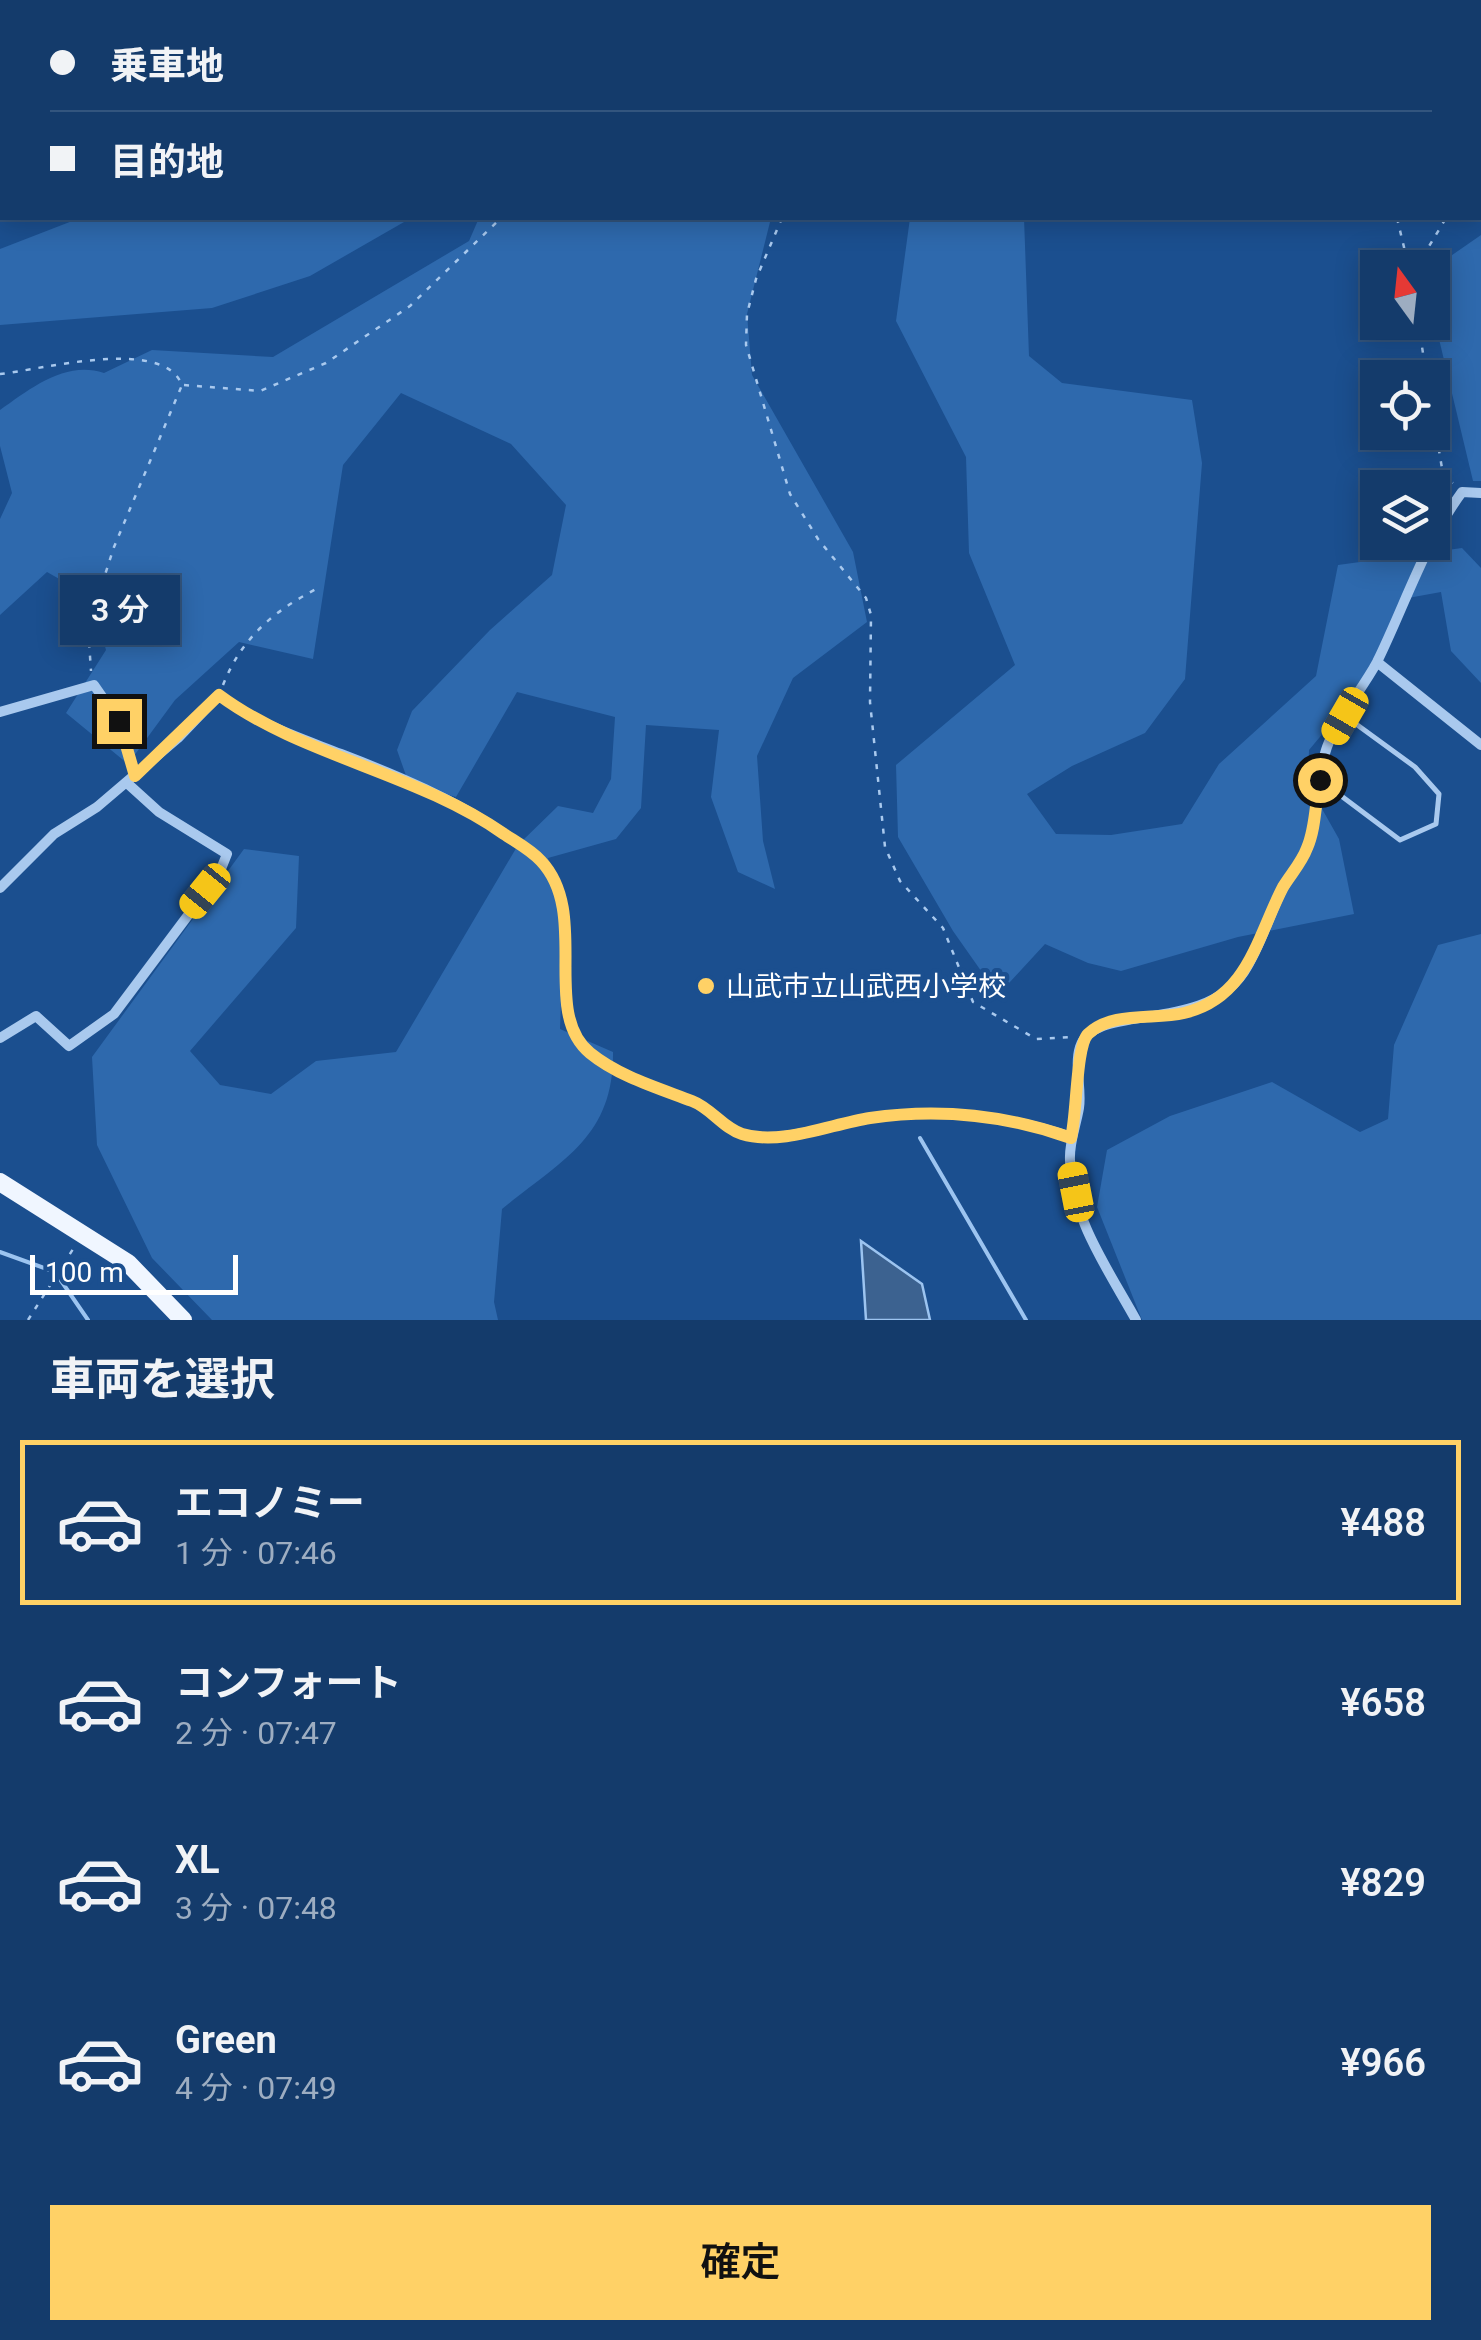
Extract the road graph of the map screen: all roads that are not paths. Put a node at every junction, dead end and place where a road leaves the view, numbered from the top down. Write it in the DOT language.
graph roads {
  1 [pos="1481,493"];
  2 [pos="1377,662"];
  3 [pos="0,712"];
  4 [pos="1345,716"];
  5 [pos="1481,745"];
  6 [pos="131,779"];
  7 [pos="1320,780"];
  8 [pos="0,888"];
  9 [pos="0,1038"];
  10 [pos="1071,1138"];
  11 [pos="0,1182"];
  12 [pos="183,1320"];
  13 [pos="1136,1320"];
  1 -- 2 [label="street"];
  2 -- 4 [label="street"];
  2 -- 5 [label="street"];
  3 -- 6 [label="street"];
  4 -- 7 [label="street"];
  4 -- 7 [label="lane"];
  6 -- 8 [label="street"];
  6 -- 9 [label="street"];
  6 -- 10 [label="street"];
  7 -- 10 [label="street"];
  10 -- 13 [label="street"];
  11 -- 12 [label="main road"];
}
